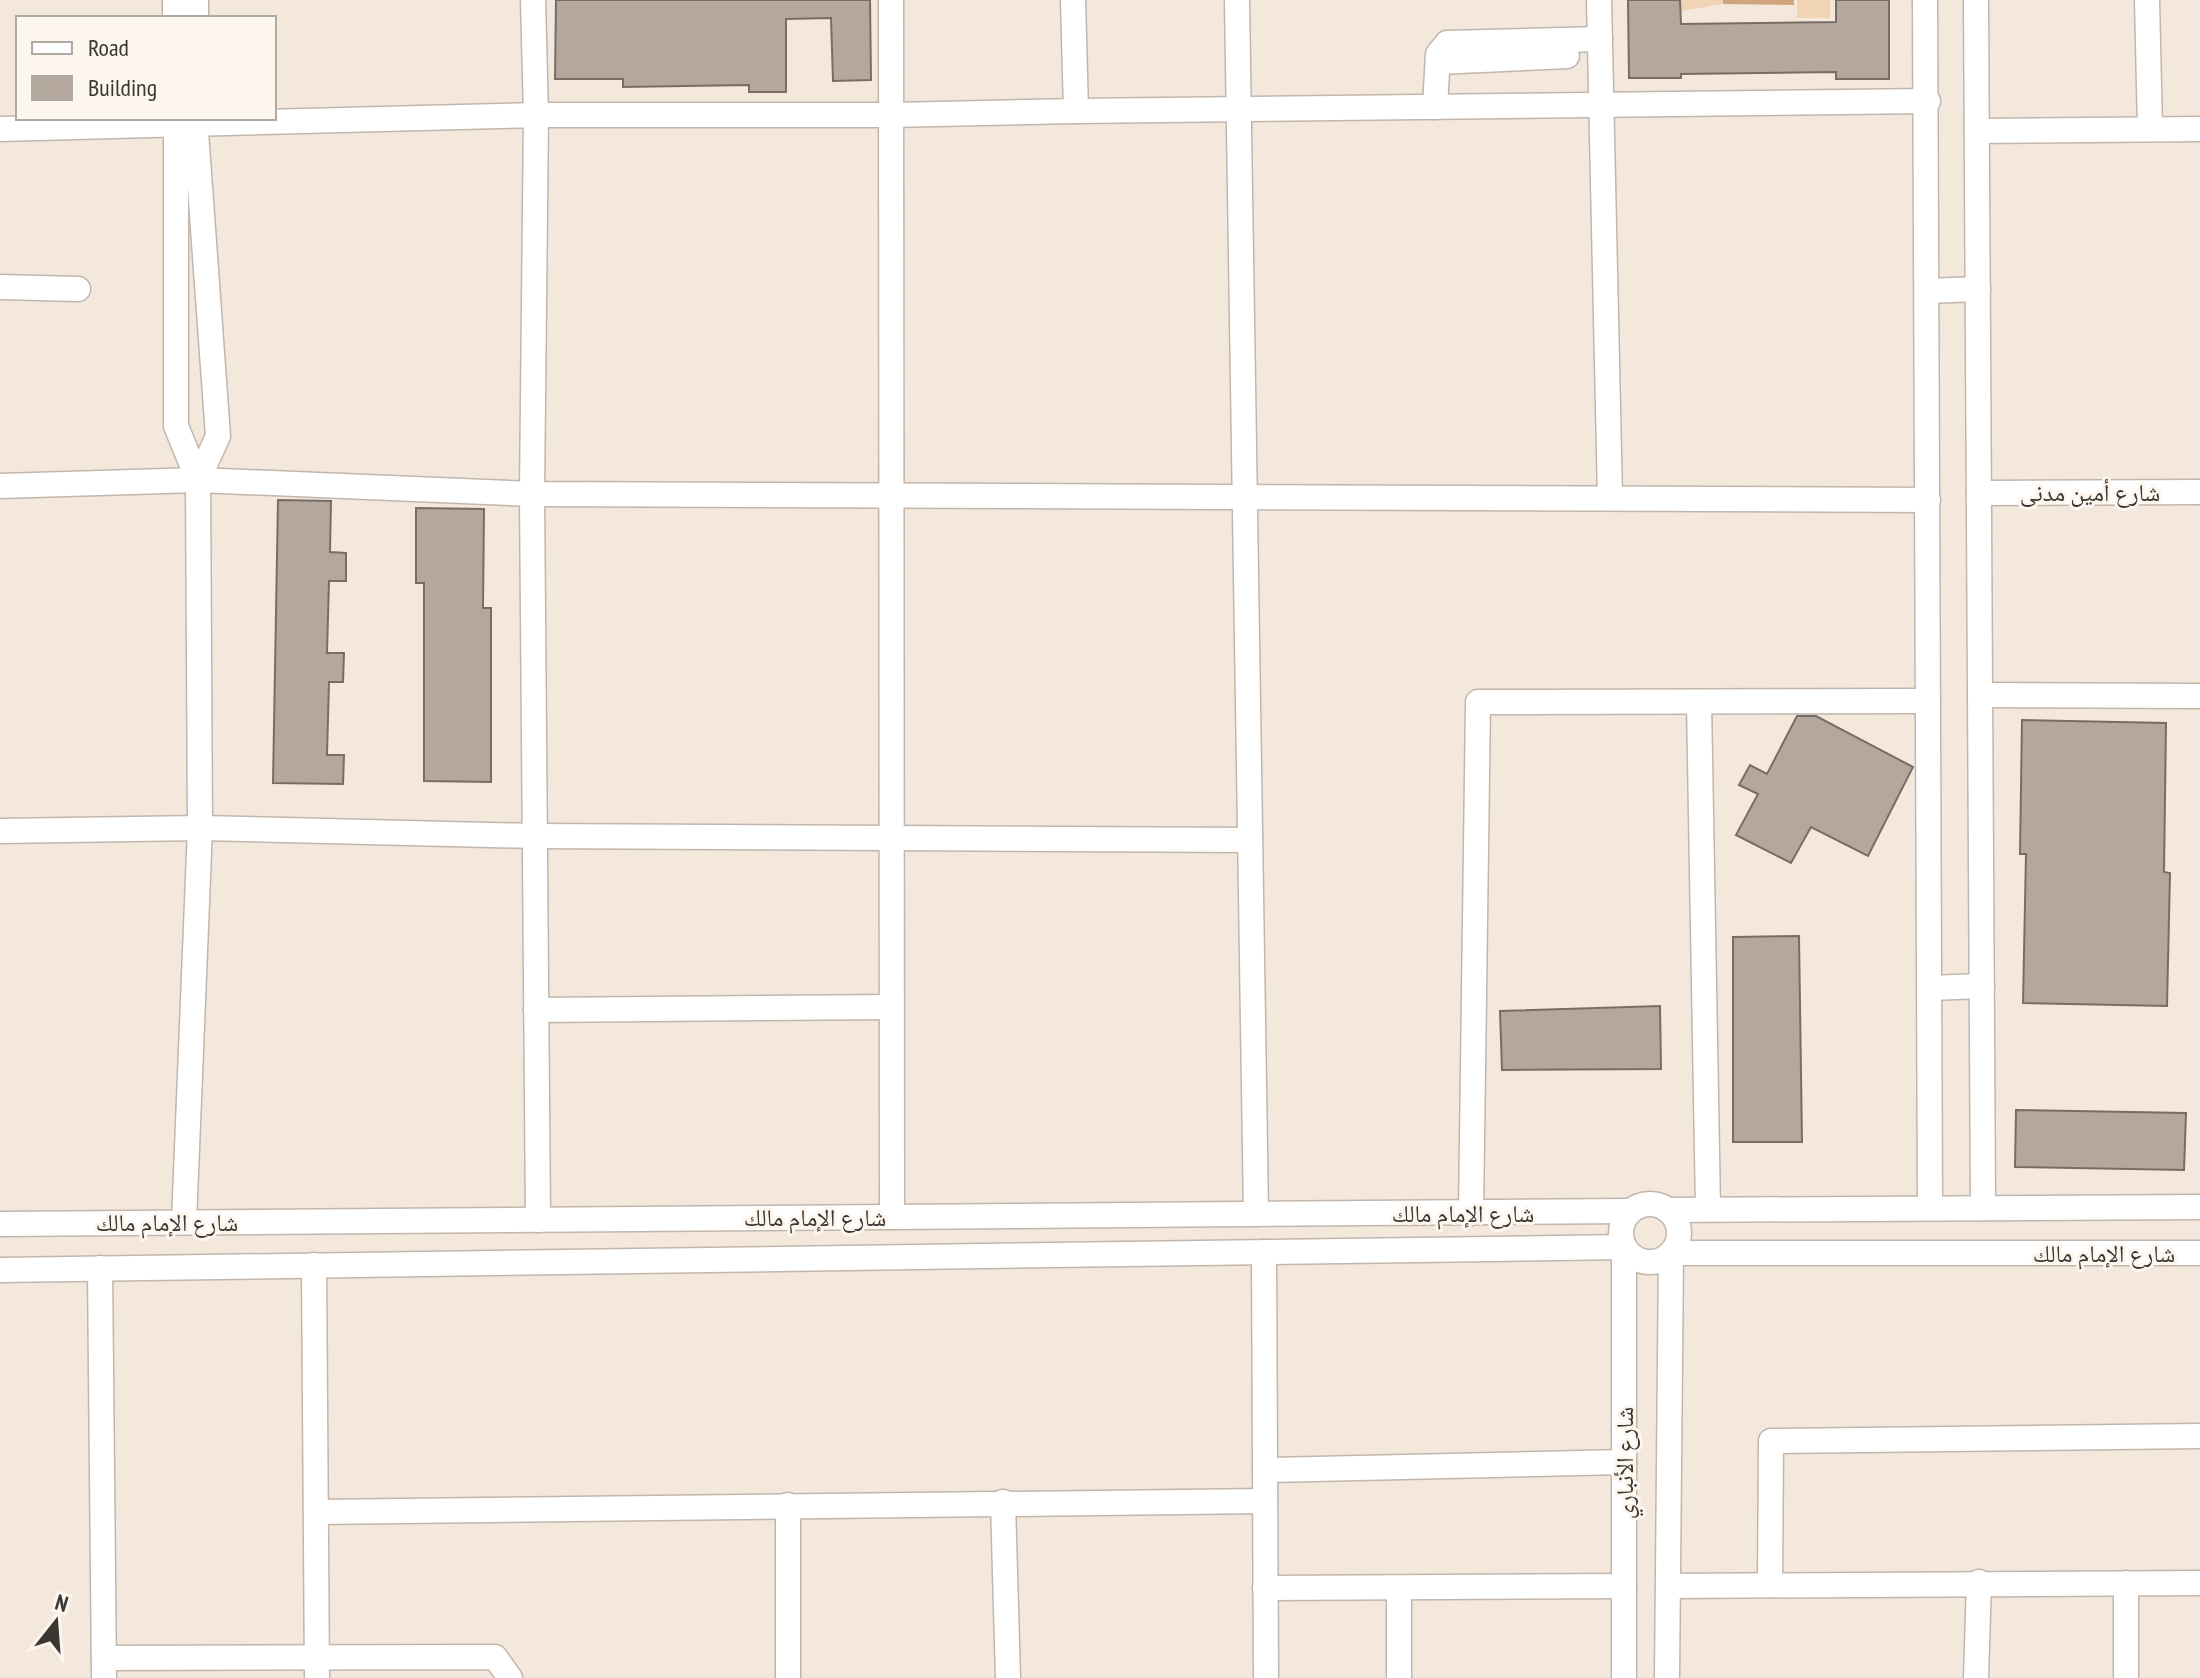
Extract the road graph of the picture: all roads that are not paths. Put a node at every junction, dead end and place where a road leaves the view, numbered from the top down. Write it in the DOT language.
graph roads {
  1 [pos="533,0"];
  2 [pos="891,0"];
  3 [pos="1073,0"];
  4 [pos="1237,0"];
  5 [pos="1599,0"];
  6 [pos="1925,0"];
  7 [pos="1976,0"];
  8 [pos="2147,0"];
  9 [pos="1601,46"];
  10 [pos="1928,101"];
  11 [pos="1602,105"];
  12 [pos="1435,107"];
  13 [pos="1239,109"];
  14 [pos="1076,111"];
  15 [pos="536,115"];
  16 [pos="891,115"];
  17 [pos="276,119"];
  18 [pos="244,120"];
  19 [pos="185,121"];
  20 [pos="0,129"];
  21 [pos="2150,129"];
  22 [pos="2200,129"];
  23 [pos="1977,131"];
  24 [pos="0,287"];
  25 [pos="78,289"];
  26 [pos="1978,289"];
  27 [pos="1928,291"];
  28 [pos="198,480"];
  29 [pos="0,486"];
  30 [pos="2200,492"];
  31 [pos="1979,493"];
  32 [pos="532,494"];
  33 [pos="890,495"];
  34 [pos="1244,497"];
  35 [pos="1610,498"];
  36 [pos="1928,500"];
  37 [pos="1980,695"];
  38 [pos="2200,696"];
  39 [pos="1928,701"];
  40 [pos="1699,702"];
  41 [pos="200,828"];
  42 [pos="0,831"];
  43 [pos="535,836"];
  44 [pos="891,838"];
  45 [pos="1250,840"];
  46 [pos="1982,986"];
  47 [pos="1930,988"];
  48 [pos="891,1007"];
  49 [pos="536,1010"];
  50 [pos="2200,1207"];
  51 [pos="1930,1208"];
  52 [pos="1983,1208"];
  53 [pos="1708,1209"];
  54 [pos="1667,1210"];
  55 [pos="1629,1211"];
  56 [pos="1471,1213"];
  57 [pos="1256,1214"];
  58 [pos="892,1217"];
  59 [pos="713,1218"];
  60 [pos="538,1220"];
  61 [pos="184,1222"];
  62 [pos="0,1224"];
  63 [pos="1624,1247"];
  64 [pos="1264,1252"];
  65 [pos="1671,1253"];
  66 [pos="2200,1253"];
  67 [pos="713,1260"];
  68 [pos="314,1265"];
  69 [pos="100,1268"];
  70 [pos="0,1270"];
  71 [pos="2200,1436"];
  72 [pos="1624,1462"];
  73 [pos="1265,1470"];
  74 [pos="1265,1501"];
  75 [pos="1003,1502"];
  76 [pos="788,1505"];
  77 [pos="316,1512"];
  78 [pos="1979,1582"];
  79 [pos="2126,1583"];
  80 [pos="2200,1583"];
  81 [pos="1770,1585"];
  82 [pos="1624,1586"];
  83 [pos="1668,1586"];
  84 [pos="1265,1588"];
  85 [pos="1399,1588"];
  86 [pos="104,1668"];
  87 [pos="317,1668"];
  88 [pos="510,1678"];
  89 [pos="788,1678"];
  90 [pos="1008,1678"];
  91 [pos="1266,1678"];
  92 [pos="1399,1678"];
  93 [pos="1624,1678"];
  94 [pos="1667,1678"];
  95 [pos="1976,1678"];
  96 [pos="2126,1678"];
  1 -- 15 [label="street"];
  2 -- 16 [label="street"];
  3 -- 14 [label="street"];
  4 -- 13 [label="street"];
  5 -- 9 [label="street"];
  6 -- 10 [label="street"];
  7 -- 23 [label="street"];
  8 -- 21 [label="street"];
  9 -- 11 [label="street"];
  9 -- 12 [label="street"];
  10 -- 11 [label="street"];
  10 -- 27 [label="street"];
  11 -- 12 [label="street"];
  11 -- 35 [label="street"];
  12 -- 13 [label="street"];
  13 -- 14 [label="street"];
  13 -- 34 [label="street"];
  14 -- 16 [label="street"];
  15 -- 16 [label="street"];
  15 -- 17 [label="street"];
  15 -- 32 [label="street"];
  16 -- 33 [label="street"];
  18 -- 19 [label="street"];
  19 -- 20 [label="street"];
  19 -- 28 [label="street"];
  19 -- 28 [label="street"];
  21 -- 22 [label="street"];
  21 -- 23 [label="street"];
  23 -- 26 [label="street"];
  24 -- 25 [label="street"];
  26 -- 27 [label="street"];
  26 -- 31 [label="street"];
  27 -- 36 [label="street"];
  28 -- 29 [label="street"];
  28 -- 32 [label="street"];
  28 -- 41 [label="street"];
  30 -- 31 [label="street, شارع أمين مدنى"];
  31 -- 37 [label="street"];
  32 -- 33 [label="street"];
  32 -- 43 [label="street"];
  33 -- 34 [label="street"];
  33 -- 44 [label="street"];
  34 -- 35 [label="street"];
  34 -- 45 [label="street"];
  35 -- 36 [label="street"];
  36 -- 39 [label="street"];
  37 -- 38 [label="street"];
  37 -- 46 [label="street"];
  39 -- 40 [label="street"];
  39 -- 47 [label="street"];
  40 -- 53 [label="street"];
  40 -- 56 [label="street"];
  41 -- 42 [label="street"];
  41 -- 43 [label="street"];
  41 -- 61 [label="street"];
  43 -- 44 [label="street"];
  43 -- 49 [label="street"];
  44 -- 45 [label="street"];
  44 -- 48 [label="street"];
  45 -- 57 [label="street"];
  46 -- 47 [label="street"];
  46 -- 52 [label="street"];
  47 -- 51 [label="street"];
  48 -- 49 [label="street"];
  48 -- 58 [label="street"];
  49 -- 60 [label="street"];
  50 -- 52 [label="street, شارع الإمام مالك"];
  51 -- 52 [label="street, شارع الإمام مالك"];
  51 -- 53 [label="street, شارع الإمام مالك"];
  53 -- 54 [label="street, شارع الإمام مالك"];
  54 -- 55 [label="street"];
  54 -- 65 [label="street"];
  55 -- 56 [label="street, شارع الإمام مالك"];
  55 -- 63 [label="street"];
  56 -- 57 [label="street, شارع الإمام مالك"];
  57 -- 58 [label="street, شارع الإمام مالك"];
  58 -- 59 [label="street, شارع الإمام مالك"];
  59 -- 60 [label="street, شارع الإمام مالك"];
  59 -- 67 [label="street"];
  60 -- 61 [label="street, شارع الإمام مالك"];
  61 -- 62 [label="street, شارع الإمام مالك"];
  63 -- 64 [label="street, شارع الإمام مالك"];
  63 -- 65 [label="street"];
  63 -- 72 [label="street, شارع الأنباري"];
  64 -- 67 [label="street, شارع الإمام مالك"];
  64 -- 73 [label="street"];
  65 -- 66 [label="street, شارع الإمام مالك"];
  65 -- 83 [label="street, شارع الأنباري"];
  67 -- 68 [label="street, شارع الإمام مالك"];
  68 -- 69 [label="street, شارع الإمام مالك"];
  68 -- 77 [label="street"];
  69 -- 70 [label="street, شارع الإمام مالك"];
  69 -- 86 [label="street"];
  71 -- 81 [label="street"];
  72 -- 73 [label="street"];
  72 -- 82 [label="street, شارع الأنباري"];
  73 -- 74 [label="street"];
  74 -- 75 [label="street"];
  74 -- 84 [label="street"];
  75 -- 76 [label="street"];
  75 -- 90 [label="street"];
  76 -- 77 [label="street"];
  76 -- 89 [label="street"];
  77 -- 87 [label="street"];
  78 -- 79 [label="street"];
  78 -- 81 [label="street"];
  78 -- 95 [label="street"];
  79 -- 80 [label="street"];
  79 -- 96 [label="street"];
  81 -- 83 [label="street"];
  82 -- 85 [label="street"];
  82 -- 93 [label="street, شارع الأنباري"];
  83 -- 94 [label="street, شارع الأنباري"];
  84 -- 85 [label="street"];
  84 -- 91 [label="street"];
  85 -- 92 [label="street"];
  86 -- 87 [label="street"];
  87 -- 88 [label="street"];
}
